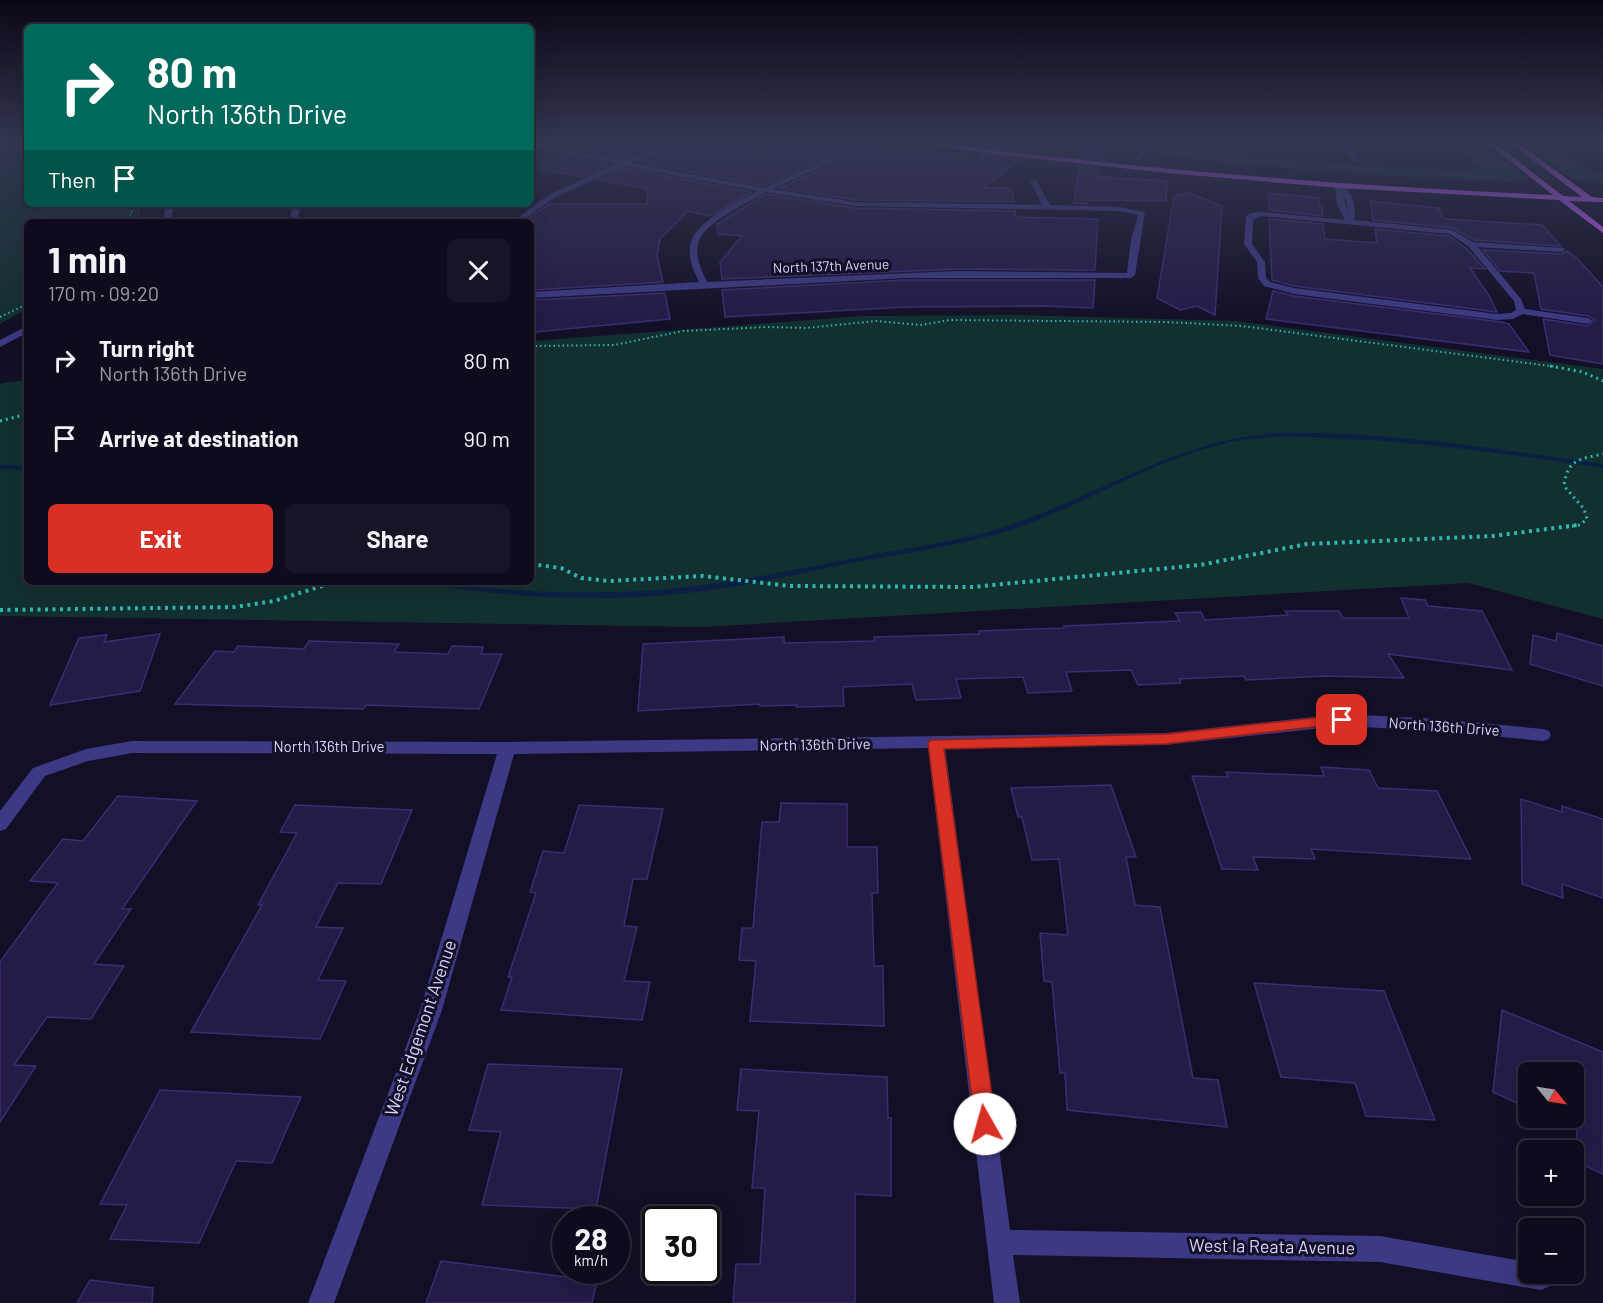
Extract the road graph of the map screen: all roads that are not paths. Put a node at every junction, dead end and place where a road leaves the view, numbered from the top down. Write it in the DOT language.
graph roads {
  1 [pos="744,202"];
  2 [pos="841,202"];
  3 [pos="1044,202"];
  4 [pos="1339,202"];
  5 [pos="1351,202"];
  6 [pos="1567,202"];
  7 [pos="1340,206"];
  8 [pos="533,207"];
  9 [pos="1047,207"];
  10 [pos="1352,207"];
  11 [pos="519,219"];
  12 [pos="1350,221"];
  13 [pos="1603,231"];
  14 [pos="1471,244"];
  15 [pos="1561,250"];
  16 [pos="704,284"];
  17 [pos="534,295"];
  18 [pos="1521,311"];
  19 [pos="1588,321"];
  20 [pos="24,330"];
  21 [pos="0,345"];
  22 [pos="1543,735"];
  23 [pos="936,743"];
  24 [pos="507,748"];
  25 [pos="0,824"];
  26 [pos="1001,1242"];
  27 [pos="1518,1273"];
  28 [pos="321,1303"];
  29 [pos="1007,1303"];
  1 -- 16 [label="street"];
  2 -- 9 [label="street"];
  3 -- 9 [label="street"];
  4 -- 7 [label="street"];
  5 -- 10 [label="street"];
  6 -- 13 [label="main road"];
  7 -- 10 [label="street"];
  7 -- 12 [label="street"];
  8 -- 11 [label="street"];
  9 -- 16 [label="street, North 137th Avenue"];
  10 -- 12 [label="street"];
  12 -- 14 [label="street"];
  12 -- 18 [label="street"];
  14 -- 15 [label="street"];
  14 -- 18 [label="street"];
  16 -- 17 [label="street, North 137th Avenue"];
  18 -- 19 [label="street"];
  20 -- 21 [label="street"];
  22 -- 23 [label="street, North 136th Drive"];
  23 -- 24 [label="street, North 136th Drive"];
  23 -- 26 [label="street"];
  24 -- 25 [label="street, North 136th Drive"];
  24 -- 28 [label="street, West Edgemont Avenue"];
  26 -- 27 [label="street, West la Reata Avenue"];
  26 -- 29 [label="street"];
}
